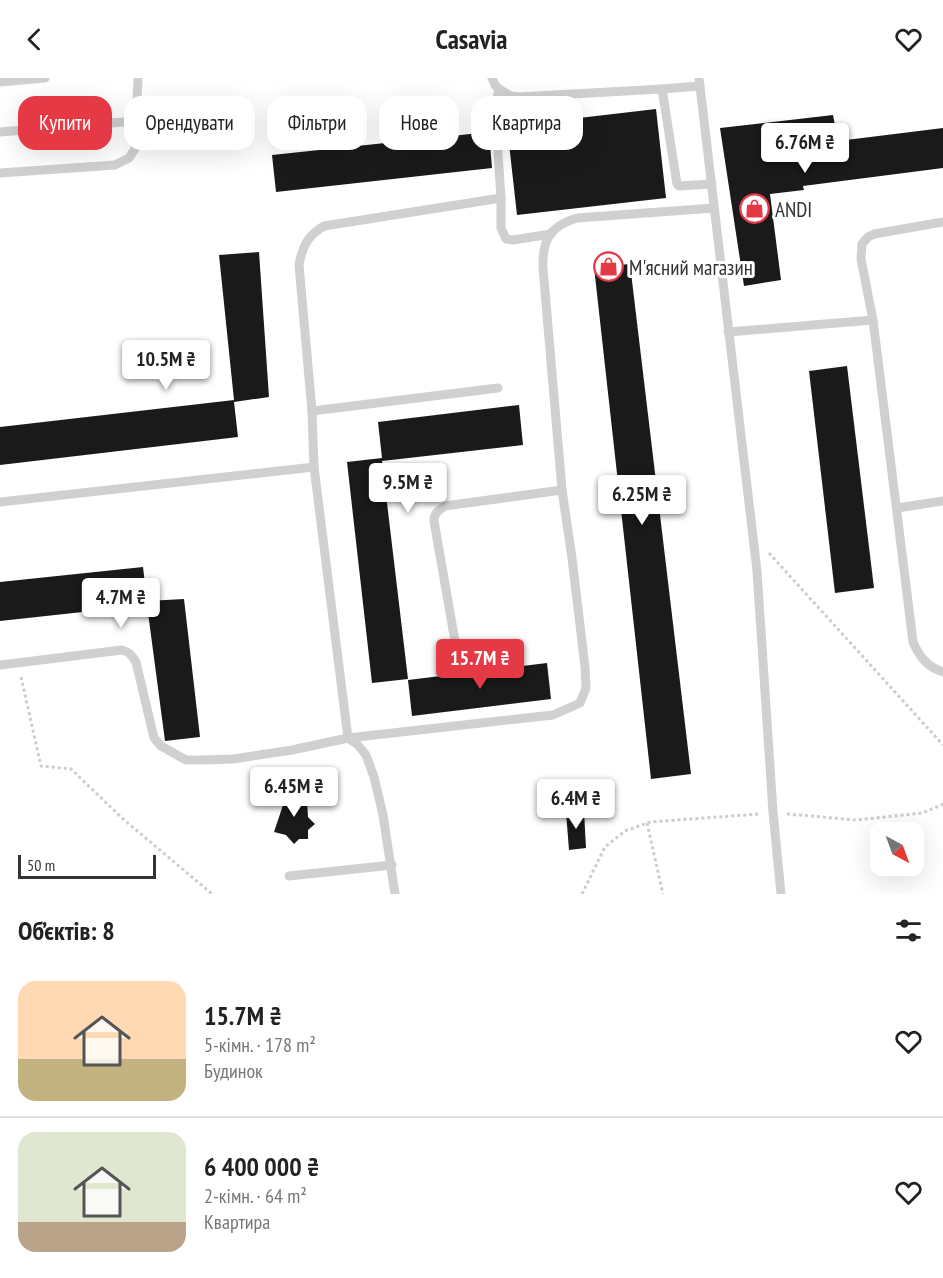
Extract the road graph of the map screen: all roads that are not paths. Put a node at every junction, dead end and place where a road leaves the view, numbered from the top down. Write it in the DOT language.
graph roads {
  1 [pos="45,78"];
  2 [pos="138,78"];
  3 [pos="492,78"];
  4 [pos="0,82"];
  5 [pos="699,82"];
  6 [pos="499,89"];
  7 [pos="662,89"];
  8 [pos="137,96"];
  9 [pos="124,122"];
  10 [pos="0,132"];
  11 [pos="134,150"];
  12 [pos="0,173"];
  13 [pos="711,184"];
  14 [pos="501,198"];
  15 [pos="714,208"];
  16 [pos="943,222"];
  17 [pos="551,234"];
  18 [pos="873,320"];
  19 [pos="728,332"];
  20 [pos="498,388"];
  21 [pos="312,411"];
  22 [pos="314,467"];
  23 [pos="562,490"];
  24 [pos="943,501"];
  25 [pos="0,502"];
  26 [pos="897,508"];
  27 [pos="456,647"];
  28 [pos="0,665"];
  29 [pos="943,672"];
  30 [pos="348,738"];
  31 [pos="392,865"];
  32 [pos="289,876"];
  33 [pos="396,894"];
  34 [pos="781,894"];
  1 -- 4 [label="lane"];
  2 -- 8 [label="lane"];
  3 -- 6 [label="lane"];
  5 -- 7 [label="lane"];
  5 -- 13 [label="lane"];
  6 -- 7 [label="lane"];
  6 -- 14 [label="lane"];
  7 -- 13 [label="lane"];
  9 -- 10 [label="lane"];
  11 -- 12 [label="lane"];
  13 -- 15 [label="lane"];
  14 -- 17 [label="lane"];
  14 -- 21 [label="lane"];
  15 -- 17 [label="lane"];
  15 -- 19 [label="lane"];
  16 -- 18 [label="lane"];
  17 -- 23 [label="lane"];
  18 -- 19 [label="lane"];
  18 -- 26 [label="lane"];
  19 -- 34 [label="lane"];
  20 -- 21 [label="lane"];
  21 -- 22 [label="lane"];
  22 -- 25 [label="lane"];
  22 -- 30 [label="lane"];
  23 -- 27 [label="lane"];
  23 -- 30 [label="lane"];
  24 -- 26 [label="lane"];
  26 -- 29 [label="lane"];
  28 -- 30 [label="lane"];
  30 -- 31 [label="lane"];
  31 -- 32 [label="lane"];
  31 -- 33 [label="lane"];
}
